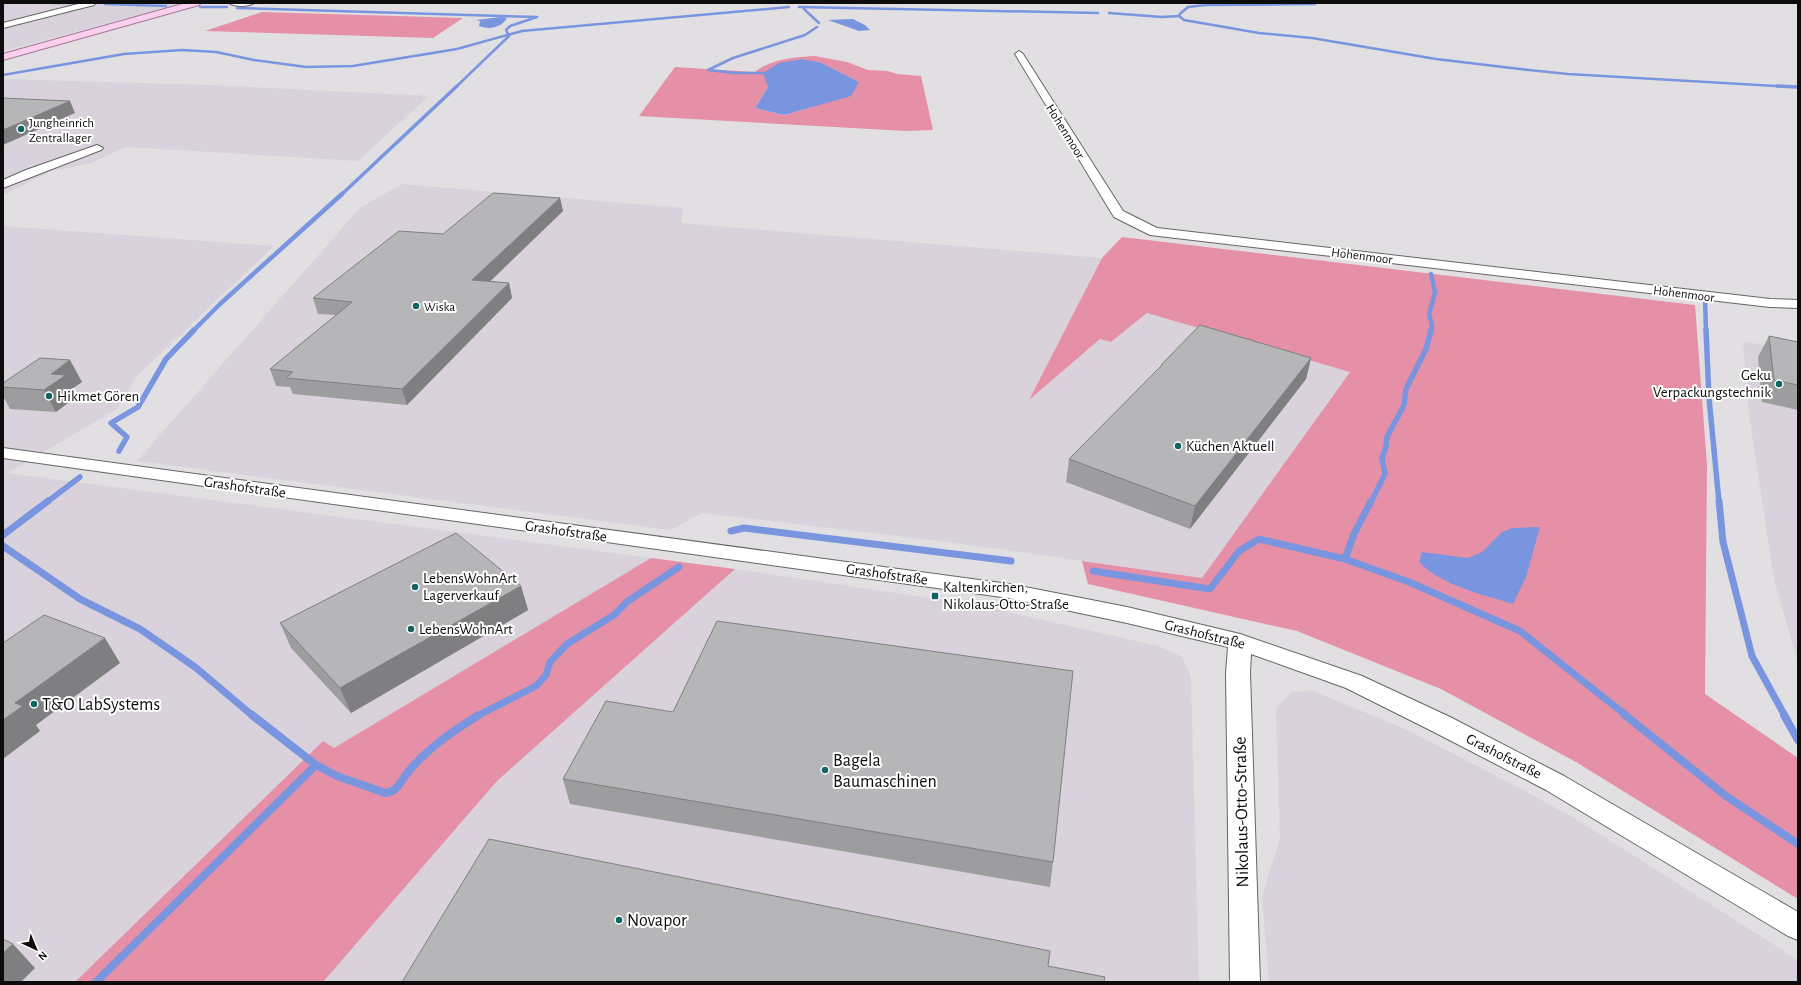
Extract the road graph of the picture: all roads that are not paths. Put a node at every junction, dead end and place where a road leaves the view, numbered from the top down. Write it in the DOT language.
graph roads {
  1 [pos="91,3"];
  2 [pos="196,3"];
  3 [pos="233,3"];
  4 [pos="250,3"];
  5 [pos="3,26"];
  6 [pos="1019,54"];
  7 [pos="3,56"];
  8 [pos="97,148"];
  9 [pos="3,184"];
  10 [pos="1798,304"];
  11 [pos="3,453"];
  12 [pos="1240,642"];
  13 [pos="1798,927"];
  14 [pos="1245,982"];
  1 -- 5 [label="street"];
  2 -- 7 [label="main road"];
  3 -- 4 [label="street"];
  6 -- 10 [label="street, Hohenmoor"];
  8 -- 9 [label="street"];
  11 -- 12 [label="street, Grashofstraße"];
  12 -- 13 [label="street, Grashofstraße"];
  12 -- 14 [label="street, Nikolaus-Otto-Straße"];
}
